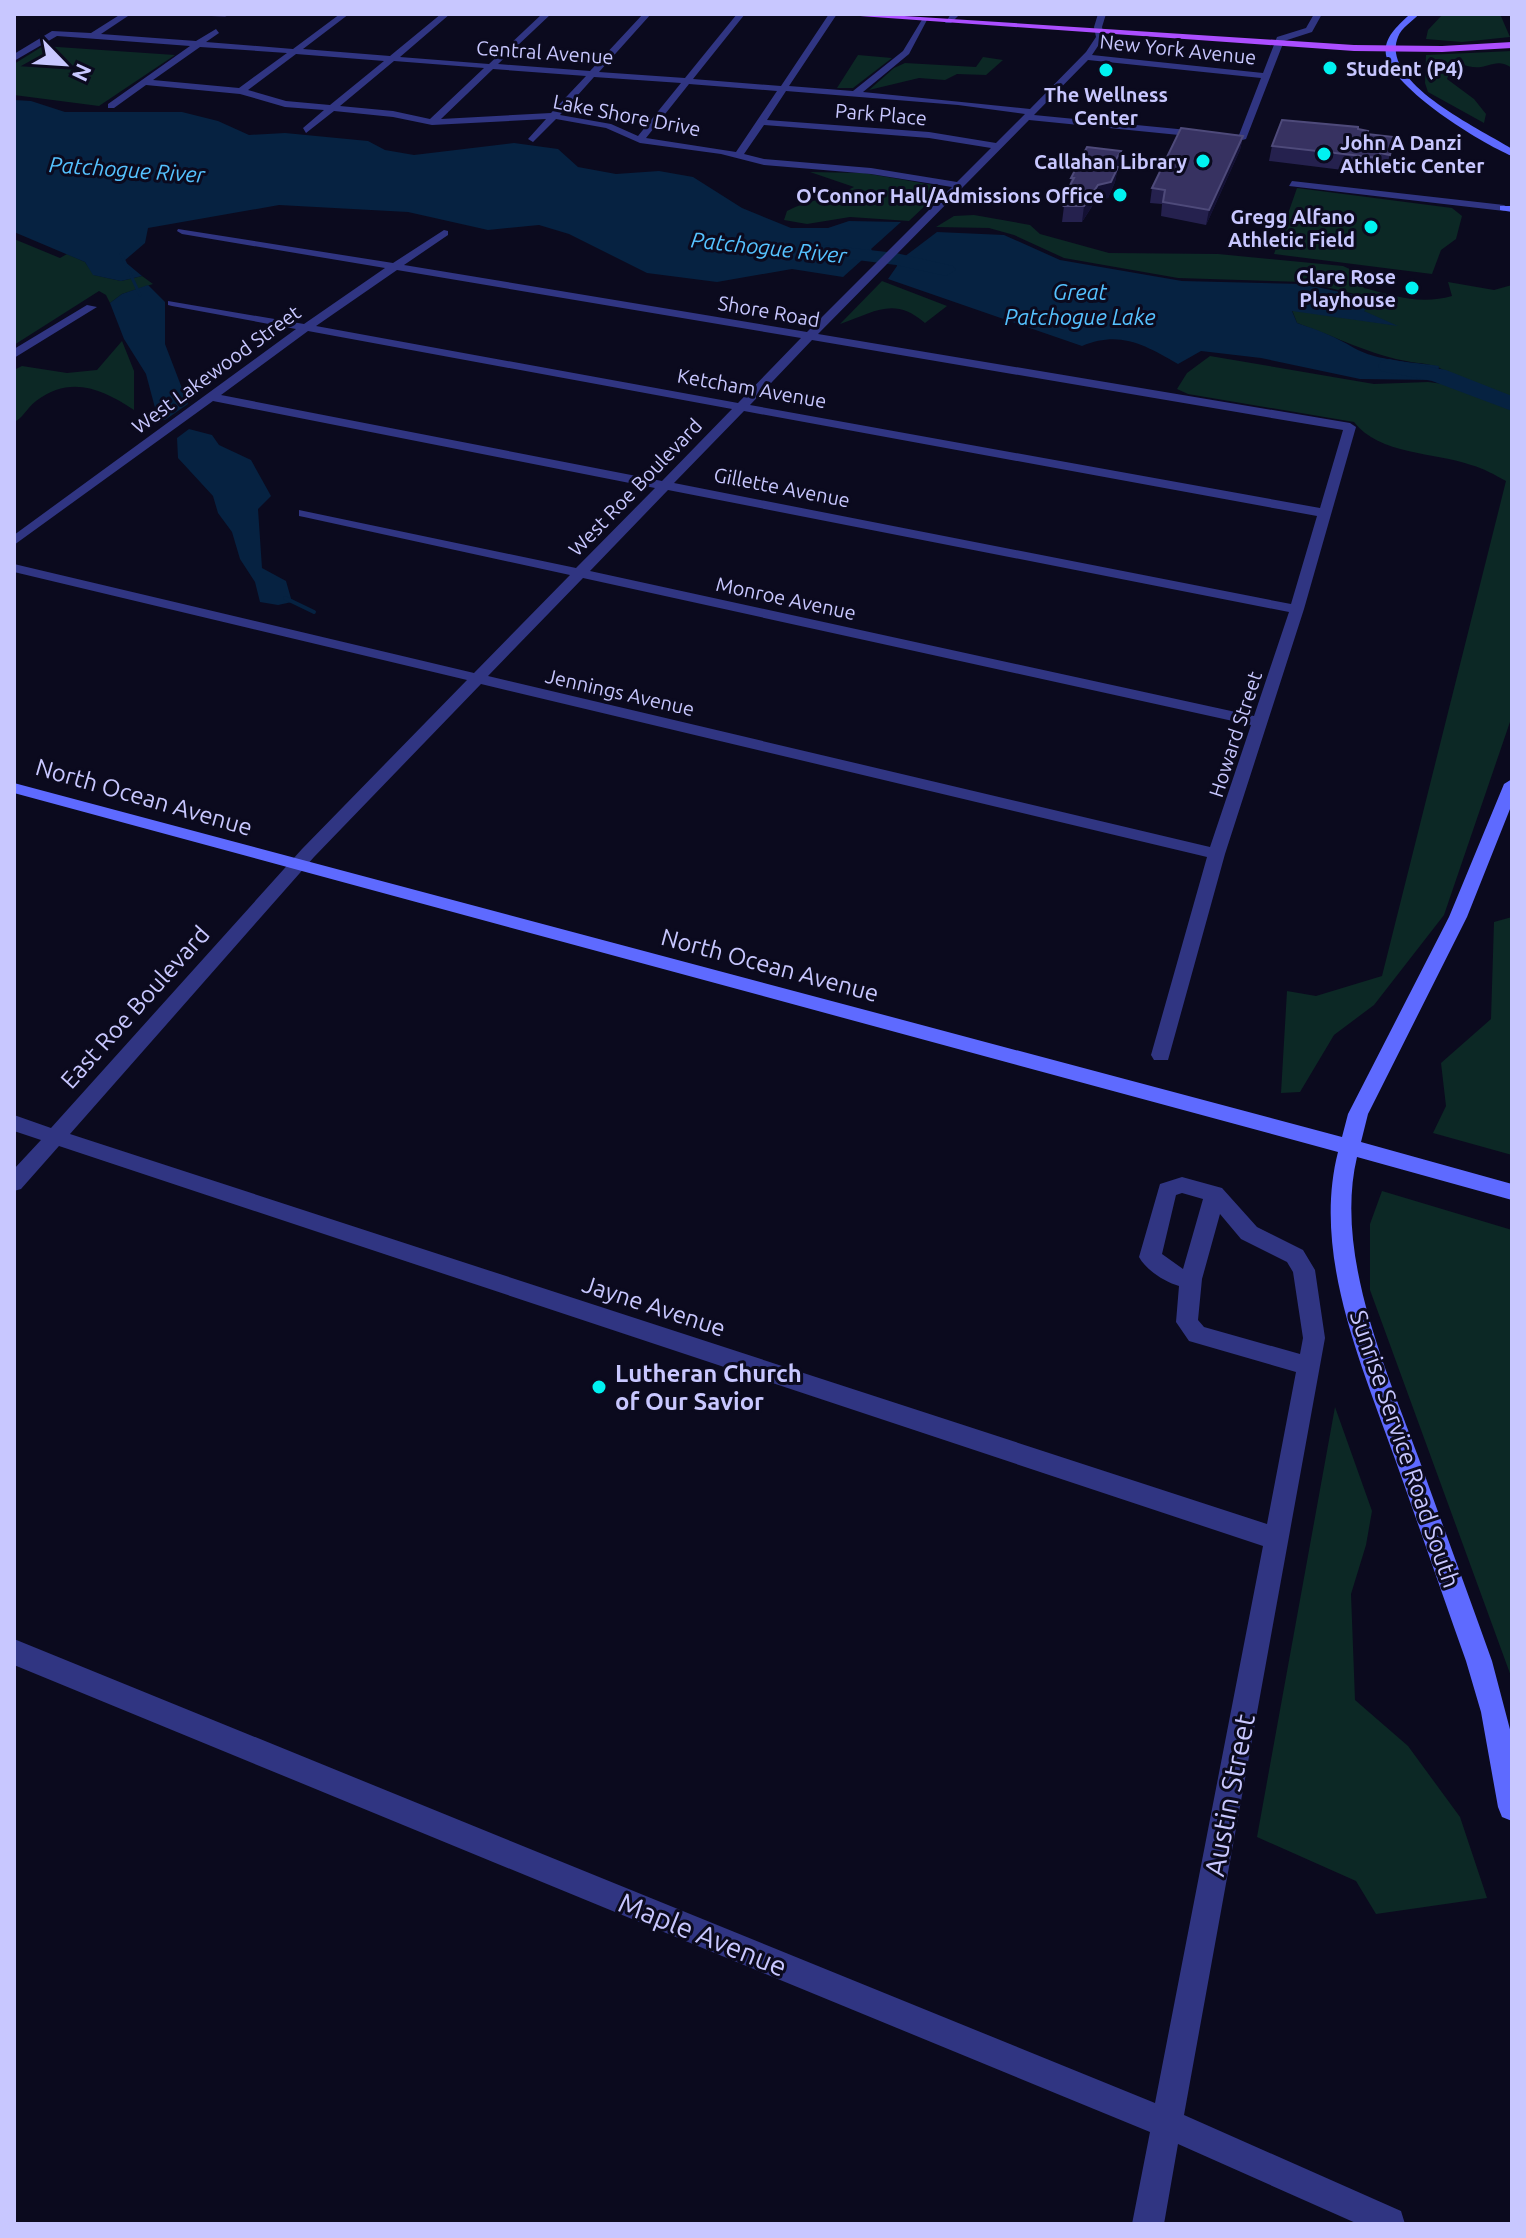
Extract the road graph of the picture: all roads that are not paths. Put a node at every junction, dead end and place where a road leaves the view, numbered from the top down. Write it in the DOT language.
graph roads {
  1 [pos="127,14"];
  2 [pos="345,14"];
  3 [pos="446,14"];
  4 [pos="547,14"];
  5 [pos="647,14"];
  6 [pos="741,14"];
  7 [pos="834,14"];
  8 [pos="956,14"];
  9 [pos="1102,14"];
  10 [pos="1318,14"];
  11 [pos="1415,14"];
  12 [pos="888,16"];
  13 [pos="923,20"];
  14 [pos="948,21"];
  15 [pos="216,31"];
  16 [pos="1099,32"];
  17 [pos="94,35"];
  18 [pos="1279,43"];
  19 [pos="196,45"];
  20 [pos="1512,45"];
  21 [pos="1387,49"];
  22 [pos="294,51"];
  23 [pos="1086,57"];
  24 [pos="14,58"];
  25 [pos="391,59"];
  26 [pos="489,66"];
  27 [pos="592,74"];
  28 [pos="1267,76"];
  29 [pos="685,81"];
  30 [pos="145,82"];
  31 [pos="783,88"];
  32 [pos="241,91"];
  33 [pos="856,93"];
  34 [pos="111,106"];
  35 [pos="330,109"];
  36 [pos="1030,114"];
  37 [pos="553,116"];
  38 [pos="432,122"];
  39 [pos="761,122"];
  40 [pos="306,130"];
  41 [pos="533,139"];
  42 [pos="640,140"];
  43 [pos="998,146"];
  44 [pos="1512,153"];
  45 [pos="739,155"];
  46 [pos="1292,184"];
  47 [pos="959,185"];
  48 [pos="1509,209"];
  49 [pos="182,231"];
  50 [pos="444,233"];
  51 [pos="395,267"];
  52 [pos="172,303"];
  53 [pos="91,307"];
  54 [pos="308,326"];
  55 [pos="810,336"];
  56 [pos="14,354"];
  57 [pos="211,397"];
  58 [pos="741,406"];
  59 [pos="1350,427"];
  60 [pos="666,485"];
  61 [pos="304,513"];
  62 [pos="1324,513"];
  63 [pos="14,541"];
  64 [pos="14,568"];
  65 [pos="580,573"];
  66 [pos="1297,609"];
  67 [pos="476,678"];
  68 [pos="1260,722"];
  69 [pos="1512,784"];
  70 [pos="14,788"];
  71 [pos="1216,854"];
  72 [pos="295,866"];
  73 [pos="1161,1055"];
  74 [pos="14,1123"];
  75 [pos="55,1137"];
  76 [pos="1349,1146"];
  77 [pos="14,1183"];
  78 [pos="1508,1191"];
  79 [pos="1215,1194"];
  80 [pos="1191,1279"];
  81 [pos="1309,1366"];
  82 [pos="1277,1539"];
  83 [pos="14,1652"];
  84 [pos="1512,1807"];
  85 [pos="1168,2124"];
  86 [pos="1390,2222"];
  87 [pos="1148,2224"];
  1 -- 17 [label="street"];
  2 -- 22 [label="street"];
  3 -- 25 [label="street"];
  4 -- 26 [label="street"];
  5 -- 27 [label="street"];
  6 -- 29 [label="street"];
  7 -- 12 [label="main road"];
  7 -- 31 [label="street"];
  8 -- 14 [label="street"];
  9 -- 16 [label="street, West Roe Boulevard"];
  10 -- 18 [label="street"];
  11 -- 21 [label="main road"];
  12 -- 13 [label="main road"];
  13 -- 14 [label="main road"];
  13 -- 33 [label="street"];
  14 -- 16 [label="main road"];
  15 -- 19 [label="street"];
  16 -- 18 [label="main road"];
  16 -- 23 [label="street, West Roe Boulevard"];
  17 -- 19 [label="street, Central Avenue"];
  17 -- 24 [label="street, Central Avenue"];
  18 -- 21 [label="main road"];
  18 -- 28 [label="street"];
  19 -- 22 [label="street, Central Avenue"];
  19 -- 30 [label="street"];
  20 -- 21 [label="main road"];
  21 -- 44 [label="main road"];
  22 -- 25 [label="street, Central Avenue"];
  22 -- 32 [label="street"];
  23 -- 28 [label="street, New York Avenue"];
  23 -- 36 [label="street, West Roe Boulevard"];
  25 -- 26 [label="street, Central Avenue"];
  25 -- 35 [label="street"];
  26 -- 27 [label="street, Central Avenue"];
  26 -- 38 [label="street"];
  27 -- 29 [label="street, Central Avenue"];
  27 -- 37 [label="street"];
  28 -- 36 [label="street, Central Avenue"];
  29 -- 31 [label="street, Central Avenue"];
  29 -- 42 [label="street"];
  30 -- 32 [label="street, Lake Shore Drive"];
  30 -- 34 [label="street"];
  31 -- 33 [label="street, Central Avenue"];
  31 -- 39 [label="street"];
  32 -- 35 [label="street, Lake Shore Drive"];
  33 -- 36 [label="street, Central Avenue"];
  35 -- 38 [label="street, Lake Shore Drive"];
  35 -- 40 [label="street"];
  36 -- 43 [label="street, West Roe Boulevard"];
  37 -- 38 [label="street, Lake Shore Drive"];
  37 -- 41 [label="street"];
  37 -- 42 [label="street, Lake Shore Drive"];
  39 -- 43 [label="street, Park Place"];
  39 -- 45 [label="street"];
  42 -- 45 [label="street, Lake Shore Drive"];
  43 -- 47 [label="street, West Roe Boulevard"];
  45 -- 47 [label="street, Lake Shore Drive"];
  46 -- 48 [label="street"];
  47 -- 55 [label="street, West Roe Boulevard"];
  49 -- 51 [label="street, Shore Road"];
  50 -- 51 [label="street, West Lakewood Street"];
  51 -- 54 [label="street, West Lakewood Street"];
  51 -- 55 [label="street, Shore Road"];
  52 -- 54 [label="street, Ketcham Avenue"];
  53 -- 56 [label="street"];
  54 -- 57 [label="street, West Lakewood Street"];
  54 -- 58 [label="street, Ketcham Avenue"];
  55 -- 58 [label="street, West Roe Boulevard"];
  55 -- 59 [label="street, Shore Road"];
  57 -- 60 [label="street, Gillette Avenue"];
  57 -- 63 [label="street, West Lakewood Street"];
  58 -- 60 [label="street, West Roe Boulevard"];
  58 -- 62 [label="street, Ketcham Avenue"];
  59 -- 62 [label="street, Howard Street"];
  60 -- 65 [label="street, West Roe Boulevard"];
  60 -- 66 [label="street, Gillette Avenue"];
  61 -- 65 [label="street, Monroe Avenue"];
  62 -- 66 [label="street, Howard Street"];
  64 -- 67 [label="street, Jennings Avenue"];
  65 -- 67 [label="street, West Roe Boulevard"];
  65 -- 68 [label="street, Monroe Avenue"];
  66 -- 68 [label="street, Howard Street"];
  67 -- 71 [label="street, Jennings Avenue"];
  67 -- 72 [label="street, West Roe Boulevard"];
  68 -- 71 [label="street, Howard Street"];
  69 -- 76 [label="main road, Sunrise Service Road South"];
  70 -- 72 [label="main road, North Ocean Avenue"];
  71 -- 73 [label="street, Howard Street"];
  72 -- 75 [label="street, East Roe Boulevard"];
  72 -- 76 [label="main road, North Ocean Avenue"];
  74 -- 75 [label="street, Jayne Avenue"];
  75 -- 77 [label="street, East Roe Boulevard"];
  75 -- 82 [label="street, Jayne Avenue"];
  76 -- 78 [label="main road, North Ocean Avenue"];
  76 -- 84 [label="main road, Sunrise Service Road South"];
  79 -- 80 [label="street"];
  79 -- 80 [label="street"];
  79 -- 81 [label="street, Austin Street"];
  80 -- 81 [label="street"];
  81 -- 82 [label="street, Austin Street"];
  82 -- 85 [label="street, Austin Street"];
  83 -- 85 [label="street, Maple Avenue"];
  85 -- 86 [label="street, Maple Avenue"];
  85 -- 87 [label="street, Austin Street"];
}
